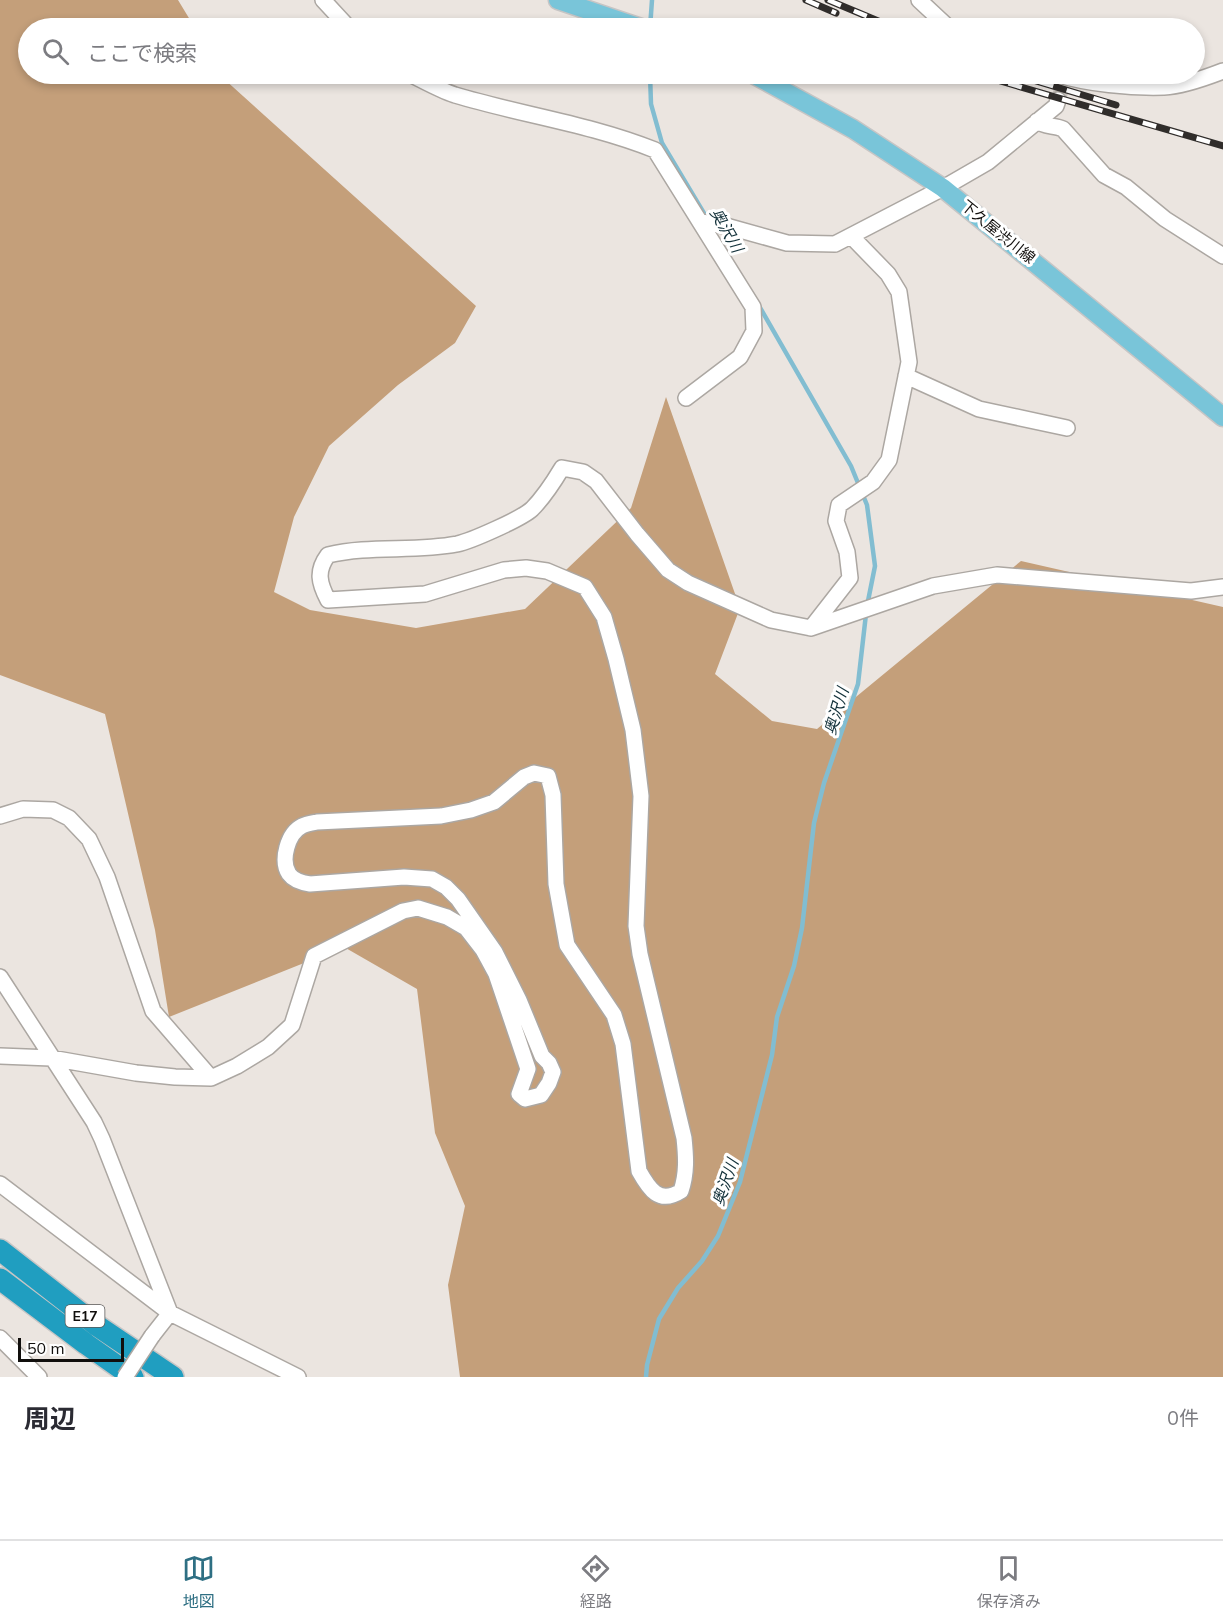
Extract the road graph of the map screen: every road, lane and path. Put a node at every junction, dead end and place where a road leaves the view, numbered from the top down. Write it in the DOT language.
graph roads {
  1 [pos="323,0"];
  2 [pos="558,0"];
  3 [pos="919,0"];
  4 [pos="340,18"];
  5 [pos="611,18"];
  6 [pos="938,18"];
  7 [pos="1223,71"];
  8 [pos="1205,78"];
  9 [pos="432,84"];
  10 [pos="771,84"];
  11 [pos="1110,84"];
  12 [pos="1178,84"];
  13 [pos="1058,100"];
  14 [pos="1037,121"];
  15 [pos="943,188"];
  16 [pos="701,222"];
  17 [pos="851,236"];
  18 [pos="1223,256"];
  19 [pos="906,376"];
  20 [pos="686,398"];
  21 [pos="1223,417"];
  22 [pos="1067,428"];
  23 [pos="1223,587"];
  24 [pos="811,628"];
  25 [pos="0,816"];
  26 [pos="0,976"];
  27 [pos="0,1056"];
  28 [pos="51,1058"];
  29 [pos="211,1078"];
  30 [pos="0,1184"];
  31 [pos="0,1250"];
  32 [pos="0,1279"];
  33 [pos="170,1313"];
  34 [pos="0,1338"];
  35 [pos="39,1377"];
  36 [pos="125,1377"];
  37 [pos="133,1377"];
  38 [pos="173,1377"];
  39 [pos="298,1377"];
  1 -- 4 [label="street"];
  2 -- 5 [label="main road"];
  3 -- 6 [label="street"];
  7 -- 8 [label="street"];
  9 -- 16 [label="street"];
  10 -- 15 [label="main road, 下久屋渋川線"];
  11 -- 12 [label="street"];
  13 -- 14 [label="street"];
  14 -- 15 [label="street"];
  14 -- 18 [label="street"];
  15 -- 17 [label="street"];
  15 -- 21 [label="main road, 下久屋渋川線"];
  16 -- 17 [label="street"];
  16 -- 20 [label="street"];
  17 -- 19 [label="street"];
  19 -- 22 [label="street"];
  19 -- 24 [label="street"];
  23 -- 24 [label="street"];
  24 -- 29 [label="street"];
  25 -- 29 [label="street"];
  26 -- 28 [label="street"];
  27 -- 28 [label="street"];
  28 -- 29 [label="street"];
  28 -- 33 [label="street"];
  30 -- 33 [label="street"];
  31 -- 38 [label="highway, E17"];
  32 -- 37 [label="highway, E17"];
  33 -- 36 [label="street, bridge"];
  33 -- 39 [label="street"];
  34 -- 35 [label="street"];
}
